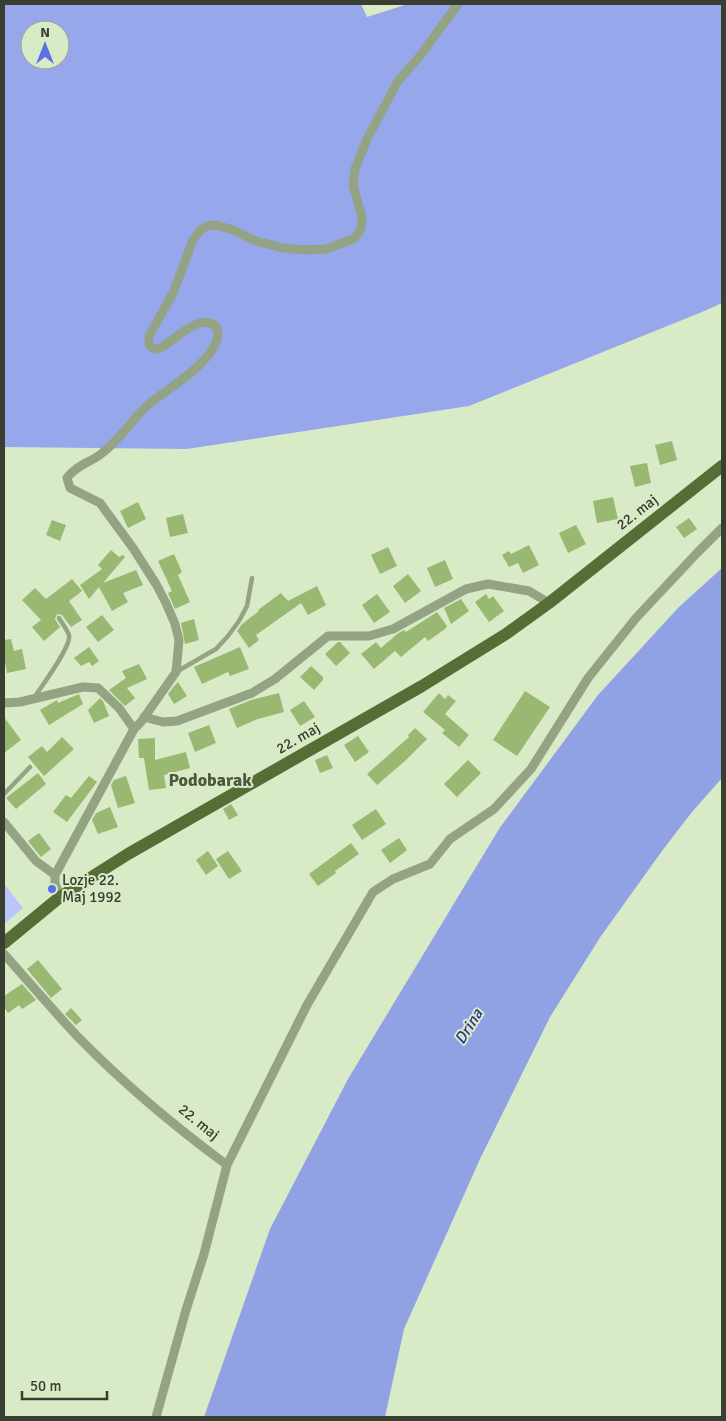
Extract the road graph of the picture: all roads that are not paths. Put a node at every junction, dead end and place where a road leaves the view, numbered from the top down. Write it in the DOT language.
graph roads {
  1 [pos="458,4"];
  2 [pos="722,466"];
  3 [pos="722,528"];
  4 [pos="252,578"];
  5 [pos="549,603"];
  6 [pos="59,618"];
  7 [pos="176,672"];
  8 [pos="33,699"];
  9 [pos="4,702"];
  10 [pos="144,717"];
  11 [pos="134,729"];
  12 [pos="30,768"];
  13 [pos="4,794"];
  14 [pos="4,822"];
  15 [pos="55,875"];
  16 [pos="60,897"];
  17 [pos="4,943"];
  18 [pos="4,954"];
  19 [pos="227,1165"];
  20 [pos="156,1417"];
  1 -- 7 [label="street"];
  2 -- 5 [label="main road, 22. maj"];
  3 -- 19 [label="street"];
  4 -- 7 [label="lane"];
  5 -- 10 [label="street"];
  5 -- 16 [label="main road, 22. maj"];
  6 -- 8 [label="lane"];
  7 -- 10 [label="street"];
  8 -- 9 [label="street"];
  8 -- 11 [label="street"];
  10 -- 11 [label="street"];
  11 -- 15 [label="street"];
  12 -- 13 [label="lane"];
  14 -- 15 [label="street"];
  15 -- 16 [label="street"];
  16 -- 17 [label="main road, 22. maj"];
  18 -- 19 [label="street, 22. maj"];
  19 -- 20 [label="street"];
}
